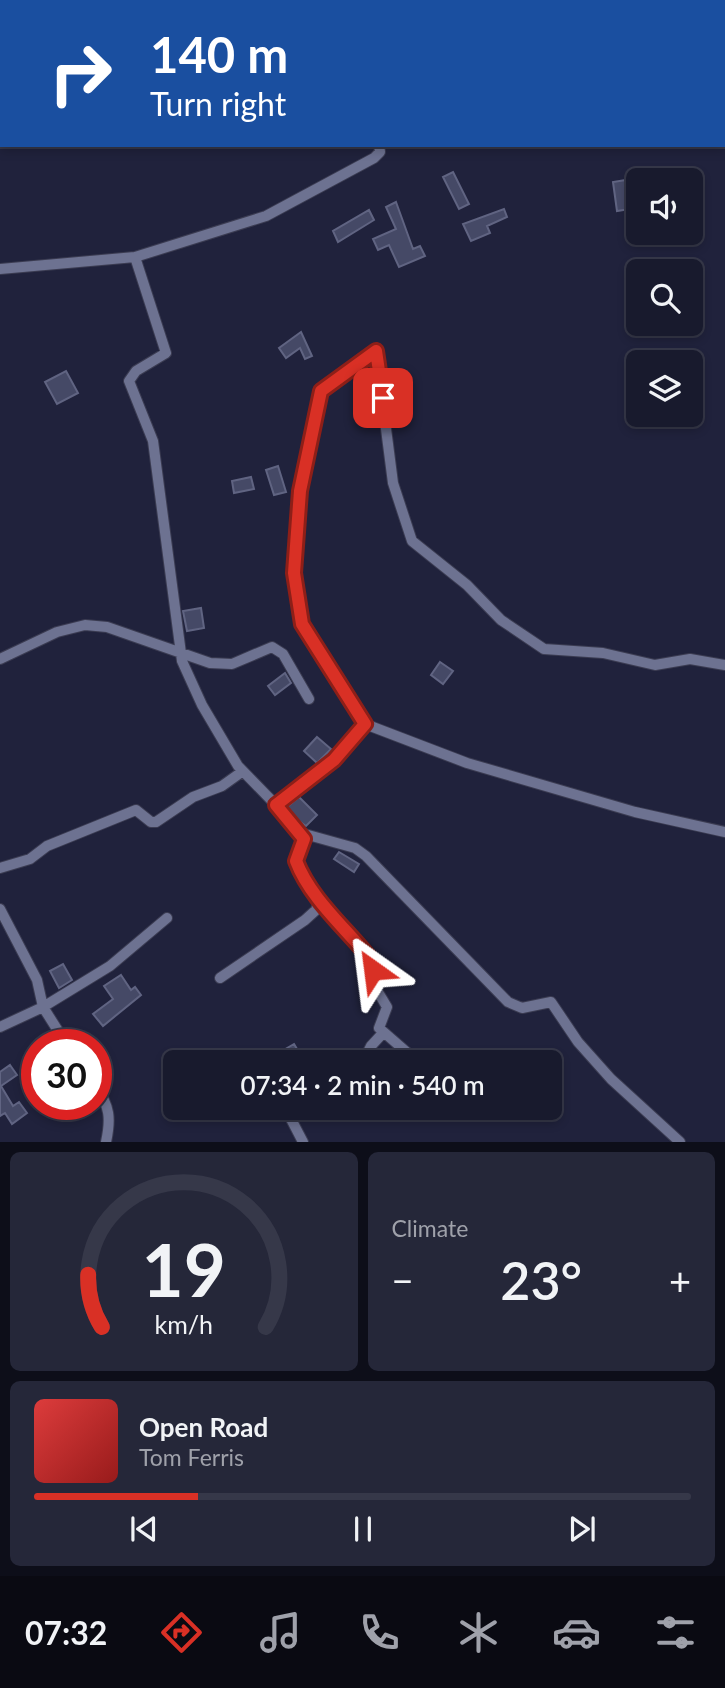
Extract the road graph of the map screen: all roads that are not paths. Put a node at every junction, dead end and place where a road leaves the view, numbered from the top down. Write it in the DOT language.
graph roads {
  1 [pos="379,147"];
  2 [pos="135,257"];
  3 [pos="0,269"];
  4 [pos="180,650"];
  5 [pos="0,659"];
  6 [pos="725,665"];
  7 [pos="309,699"];
  8 [pos="365,724"];
  9 [pos="243,772"];
  10 [pos="276,805"];
  11 [pos="725,832"];
  12 [pos="300,833"];
  13 [pos="0,868"];
  14 [pos="319,900"];
  15 [pos="0,909"];
  16 [pos="167,918"];
  17 [pos="220,978"];
  18 [pos="43,1007"];
  19 [pos="0,1027"];
  20 [pos="57,1029"];
  21 [pos="383,1033"];
  22 [pos="369,1050"];
  23 [pos="404,1050"];
  24 [pos="110,1120"];
  25 [pos="292,1120"];
  26 [pos="106,1142"];
  27 [pos="303,1142"];
  28 [pos="680,1142"];
  1 -- 2 [label="street"];
  2 -- 3 [label="street"];
  2 -- 4 [label="street"];
  4 -- 5 [label="street"];
  4 -- 7 [label="street"];
  4 -- 9 [label="street"];
  6 -- 8 [label="street"];
  8 -- 10 [label="street"];
  8 -- 11 [label="street"];
  9 -- 10 [label="street"];
  9 -- 13 [label="street"];
  10 -- 12 [label="street"];
  12 -- 14 [label="street"];
  12 -- 28 [label="street"];
  14 -- 17 [label="street"];
  14 -- 21 [label="street"];
  15 -- 18 [label="street"];
  16 -- 18 [label="street"];
  18 -- 19 [label="street"];
  18 -- 20 [label="street"];
  21 -- 22 [label="street"];
  21 -- 23 [label="street"];
  24 -- 26 [label="street"];
  25 -- 27 [label="street"];
}
